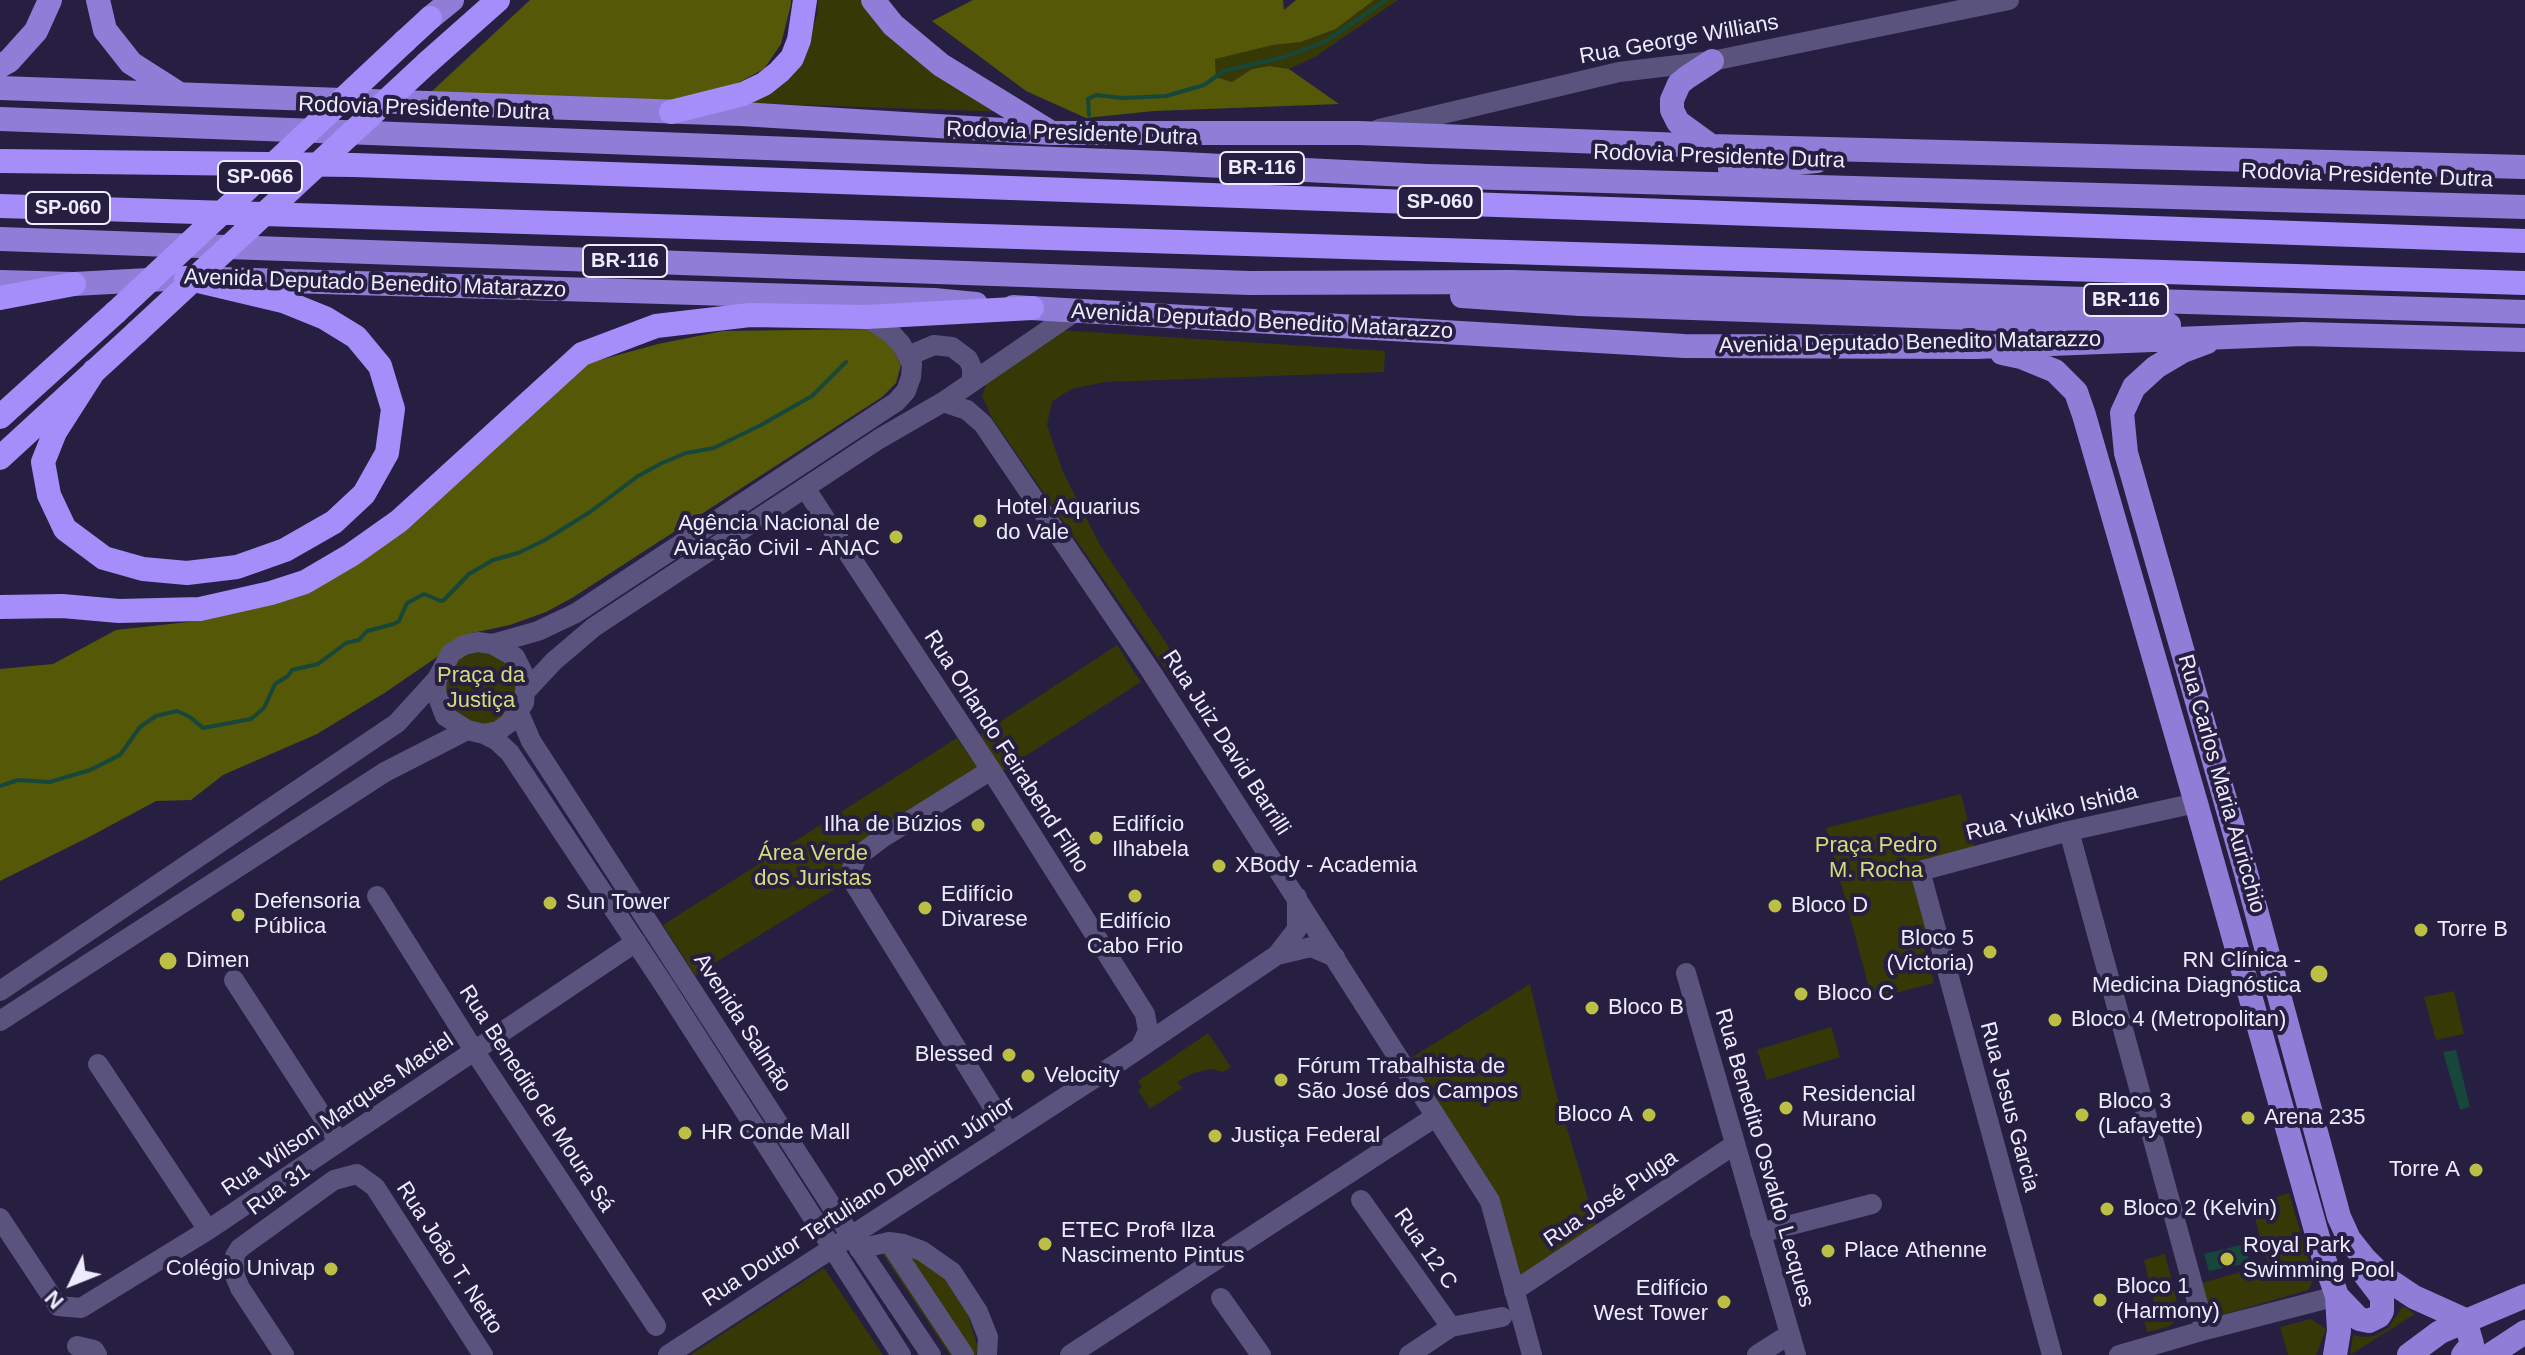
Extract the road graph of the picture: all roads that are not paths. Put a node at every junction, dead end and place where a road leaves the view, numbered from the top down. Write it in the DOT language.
graph roads {
  1 [pos="50,0"];
  2 [pos="98,0"];
  3 [pos="498,0"];
  4 [pos="805,0"];
  5 [pos="873,0"];
  6 [pos="2009,0"];
  7 [pos="443,6"];
  8 [pos="1712,61"];
  9 [pos="0,66"];
  10 [pos="0,88"];
  11 [pos="180,95"];
  12 [pos="671,112"];
  13 [pos="0,119"];
  14 [pos="1052,133"];
  15 [pos="1359,133"];
  16 [pos="1711,146"];
  17 [pos="1874,150"];
  18 [pos="0,161"];
  19 [pos="2525,167"];
  20 [pos="1588,179"];
  21 [pos="0,206"];
  22 [pos="2525,207"];
  23 [pos="136,211"];
  24 [pos="0,219"];
  25 [pos="0,239"];
  26 [pos="2525,241"];
  27 [pos="186,278"];
  28 [pos="0,282"];
  29 [pos="1249,283"];
  30 [pos="2525,283"];
  31 [pos="74,284"];
  32 [pos="0,298"];
  33 [pos="1032,308"];
  34 [pos="1076,311"];
  35 [pos="2525,312"];
  36 [pos="866,317"];
  37 [pos="2303,334"];
  38 [pos="2227,335"];
  39 [pos="2525,340"];
  40 [pos="1976,347"];
  41 [pos="71,353"];
  42 [pos="908,356"];
  43 [pos="94,371"];
  44 [pos="972,381"];
  45 [pos="943,402"];
  46 [pos="0,405"];
  47 [pos="0,417"];
  48 [pos="0,458"];
  49 [pos="805,488"];
  50 [pos="0,607"];
  51 [pos="492,644"];
  52 [pos="437,679"];
  53 [pos="525,692"];
  54 [pos="519,713"];
  55 [pos="475,732"];
  56 [pos="991,770"];
  57 [pos="2196,803"];
  58 [pos="2230,814"];
  59 [pos="2069,831"];
  60 [pos="1920,871"];
  61 [pos="377,896"];
  62 [pos="1297,897"];
  63 [pos="636,942"];
  64 [pos="1277,955"];
  65 [pos="1335,957"];
  66 [pos="1686,973"];
  67 [pos="234,980"];
  68 [pos="686,980"];
  69 [pos="662,982"];
  70 [pos="0,991"];
  71 [pos="0,1021"];
  72 [pos="1140,1048"];
  73 [pos="475,1052"];
  74 [pos="98,1064"];
  75 [pos="1435,1117"];
  76 [pos="1009,1133"];
  77 [pos="339,1142"];
  78 [pos="1734,1145"];
  79 [pos="375,1187"];
  80 [pos="1361,1200"];
  81 [pos="1872,1204"];
  82 [pos="2339,1217"];
  83 [pos="0,1218"];
  84 [pos="208,1230"];
  85 [pos="1760,1233"];
  86 [pos="855,1242"];
  87 [pos="889,1242"];
  88 [pos="831,1248"];
  89 [pos="1514,1291"];
  90 [pos="2337,1296"];
  91 [pos="2525,1296"];
  92 [pos="1221,1298"];
  93 [pos="1502,1317"];
  94 [pos="2465,1320"];
  95 [pos="656,1326"];
  96 [pos="1451,1327"];
  97 [pos="2205,1330"];
  98 [pos="2525,1332"];
  99 [pos="1790,1334"];
  100 [pos="77,1346"];
  101 [pos="97,1355"];
  102 [pos="284,1355"];
  103 [pos="483,1355"];
  104 [pos="668,1355"];
  105 [pos="901,1355"];
  106 [pos="931,1355"];
  107 [pos="964,1355"];
  108 [pos="987,1355"];
  109 [pos="1070,1355"];
  110 [pos="1261,1355"];
  111 [pos="1409,1355"];
  112 [pos="1532,1355"];
  113 [pos="1757,1355"];
  114 [pos="1796,1355"];
  115 [pos="2052,1355"];
  116 [pos="2119,1355"];
  117 [pos="2335,1355"];
  118 [pos="2409,1355"];
  119 [pos="2463,1355"];
  120 [pos="2490,1355"];
  1 -- 9 [label="main road"];
  2 -- 11 [label="main road"];
  3 -- 43 [label="highway, SP-066, bridge"];
  4 -- 12 [label="highway"];
  5 -- 14 [label="main road"];
  6 -- 8 [label="street, Rua George Willians"];
  7 -- 41 [label="highway, SP-066, bridge"];
  8 -- 15 [label="street, Rua George Willians"];
  8 -- 16 [label="main road"];
  10 -- 11 [label="main road"];
  11 -- 12 [label="main road"];
  12 -- 14 [label="main road"];
  13 -- 20 [label="main road, Rodovia Presidente Dutra / BR-116"];
  14 -- 15 [label="main road"];
  15 -- 16 [label="main road"];
  16 -- 17 [label="main road"];
  17 -- 19 [label="main road"];
  17 -- 20 [label="main road"];
  18 -- 26 [label="highway, SP-060"];
  20 -- 22 [label="main road, Rodovia Presidente Dutra / BR-116"];
  21 -- 23 [label="highway, SP-060"];
  23 -- 24 [label="highway"];
  23 -- 30 [label="highway, SP-060"];
  25 -- 29 [label="main road, BR-116"];
  27 -- 31 [label="main road, Avenida Deputado Benedito Matarazzo"];
  27 -- 33 [label="main road, Avenida Deputado Benedito Matarazzo"];
  27 -- 43 [label="highway"];
  28 -- 31 [label="main road, Avenida Deputado Benedito Matarazzo"];
  29 -- 35 [label="main road, BR-116"];
  29 -- 37 [label="main road"];
  31 -- 32 [label="highway"];
  33 -- 34 [label="main road, Avenida Deputado Benedito Matarazzo"];
  33 -- 36 [label="highway"];
  34 -- 40 [label="main road, Avenida Deputado Benedito Matarazzo"];
  34 -- 44 [label="street"];
  36 -- 42 [label="street"];
  36 -- 50 [label="highway"];
  37 -- 38 [label="main road, Avenida Deputado Benedito Matarazzo"];
  37 -- 39 [label="main road, Avenida Deputado Benedito Matarazzo"];
  38 -- 40 [label="main road, Avenida Deputado Benedito Matarazzo"];
  38 -- 58 [label="main road, Rua Carlos Maria Auricchio"];
  40 -- 57 [label="main road, Rua Carlos Maria Auricchio"];
  41 -- 46 [label="highway"];
  41 -- 47 [label="highway"];
  42 -- 44 [label="street"];
  42 -- 51 [label="street"];
  43 -- 48 [label="highway"];
  44 -- 45 [label="street"];
  45 -- 49 [label="street"];
  45 -- 62 [label="street, Rua Juiz David Barrilli"];
  49 -- 53 [label="street"];
  49 -- 56 [label="street, Rua Orlando Feirabend Filho"];
  51 -- 52 [label="street"];
  51 -- 53 [label="street"];
  52 -- 55 [label="street"];
  52 -- 70 [label="street"];
  53 -- 54 [label="street"];
  54 -- 55 [label="street"];
  54 -- 68 [label="street, Avenida Salmão"];
  55 -- 63 [label="street, Avenida Salmão"];
  55 -- 71 [label="street"];
  56 -- 72 [label="street, Rua Orlando Feirabend Filho"];
  56 -- 76 [label="street"];
  57 -- 58 [label="main road"];
  57 -- 59 [label="street, Rua Yukiko Ishida"];
  57 -- 90 [label="main road, Rua Carlos Maria Auricchio"];
  58 -- 82 [label="main road, Rua Carlos Maria Auricchio"];
  59 -- 60 [label="street, Rua Yukiko Ishida"];
  59 -- 97 [label="street"];
  60 -- 115 [label="street, Rua Jesus Garcia"];
  61 -- 73 [label="street, Rua Benedito de Moura Sá"];
  62 -- 64 [label="street, Rua Doutor Tertuliano Delphim Júnior"];
  62 -- 65 [label="street, Rua Juiz David Barrilli"];
  63 -- 69 [label="street, Avenida Salmão"];
  63 -- 73 [label="street, Rua Wilson Marques Maciel"];
  64 -- 65 [label="street, Rua Doutor Tertuliano Delphim Júnior"];
  64 -- 72 [label="street, Rua Doutor Tertuliano Delphim Júnior"];
  65 -- 75 [label="street, Rua Juiz David Barrilli"];
  66 -- 78 [label="street, Rua Benedito Osvaldo Lecques"];
  67 -- 77 [label="street"];
  68 -- 69 [label="street"];
  68 -- 86 [label="street, Avenida Salmão"];
  69 -- 88 [label="street, Avenida Salmão"];
  72 -- 76 [label="street, Rua Doutor Tertuliano Delphim Júnior"];
  73 -- 77 [label="street, Rua Wilson Marques Maciel"];
  73 -- 95 [label="street, Rua Benedito de Moura Sá"];
  74 -- 84 [label="street"];
  75 -- 89 [label="street, Rua Juiz David Barrilli"];
  75 -- 109 [label="street"];
  76 -- 86 [label="street, Rua Doutor Tertuliano Delphim Júnior"];
  77 -- 84 [label="street, Rua Wilson Marques Maciel"];
  78 -- 85 [label="street, Rua Benedito Osvaldo Lecques"];
  78 -- 89 [label="street, Rua José Pulga"];
  79 -- 102 [label="street, Rua 31"];
  79 -- 103 [label="street, Rua João T. Netto"];
  80 -- 96 [label="street, Rua 12 C"];
  81 -- 85 [label="street"];
  82 -- 90 [label="main road"];
  82 -- 94 [label="main road, Rua Carlos Maria Auricchio"];
  83 -- 84 [label="street, Rua Wilson Marques Maciel"];
  85 -- 99 [label="street, Rua Benedito Osvaldo Lecques"];
  86 -- 87 [label="street"];
  86 -- 88 [label="street, Rua Doutor Tertuliano Delphim Júnior"];
  86 -- 106 [label="street, Avenida Salmão"];
  87 -- 107 [label="street"];
  87 -- 108 [label="street"];
  88 -- 104 [label="street, Rua Doutor Tertuliano Delphim Júnior"];
  88 -- 105 [label="street, Avenida Salmão"];
  89 -- 112 [label="street, Rua Juiz David Barrilli"];
  90 -- 97 [label="street"];
  90 -- 117 [label="main road, Rua Carlos Maria Auricchio"];
  91 -- 94 [label="main road"];
  92 -- 110 [label="street"];
  93 -- 96 [label="street"];
  94 -- 118 [label="main road"];
  94 -- 119 [label="main road"];
  96 -- 111 [label="street"];
  97 -- 116 [label="street"];
  98 -- 120 [label="main road"];
  99 -- 113 [label="street"];
  99 -- 114 [label="street, Rua Benedito Osvaldo Lecques"];
  100 -- 101 [label="street"];
}
